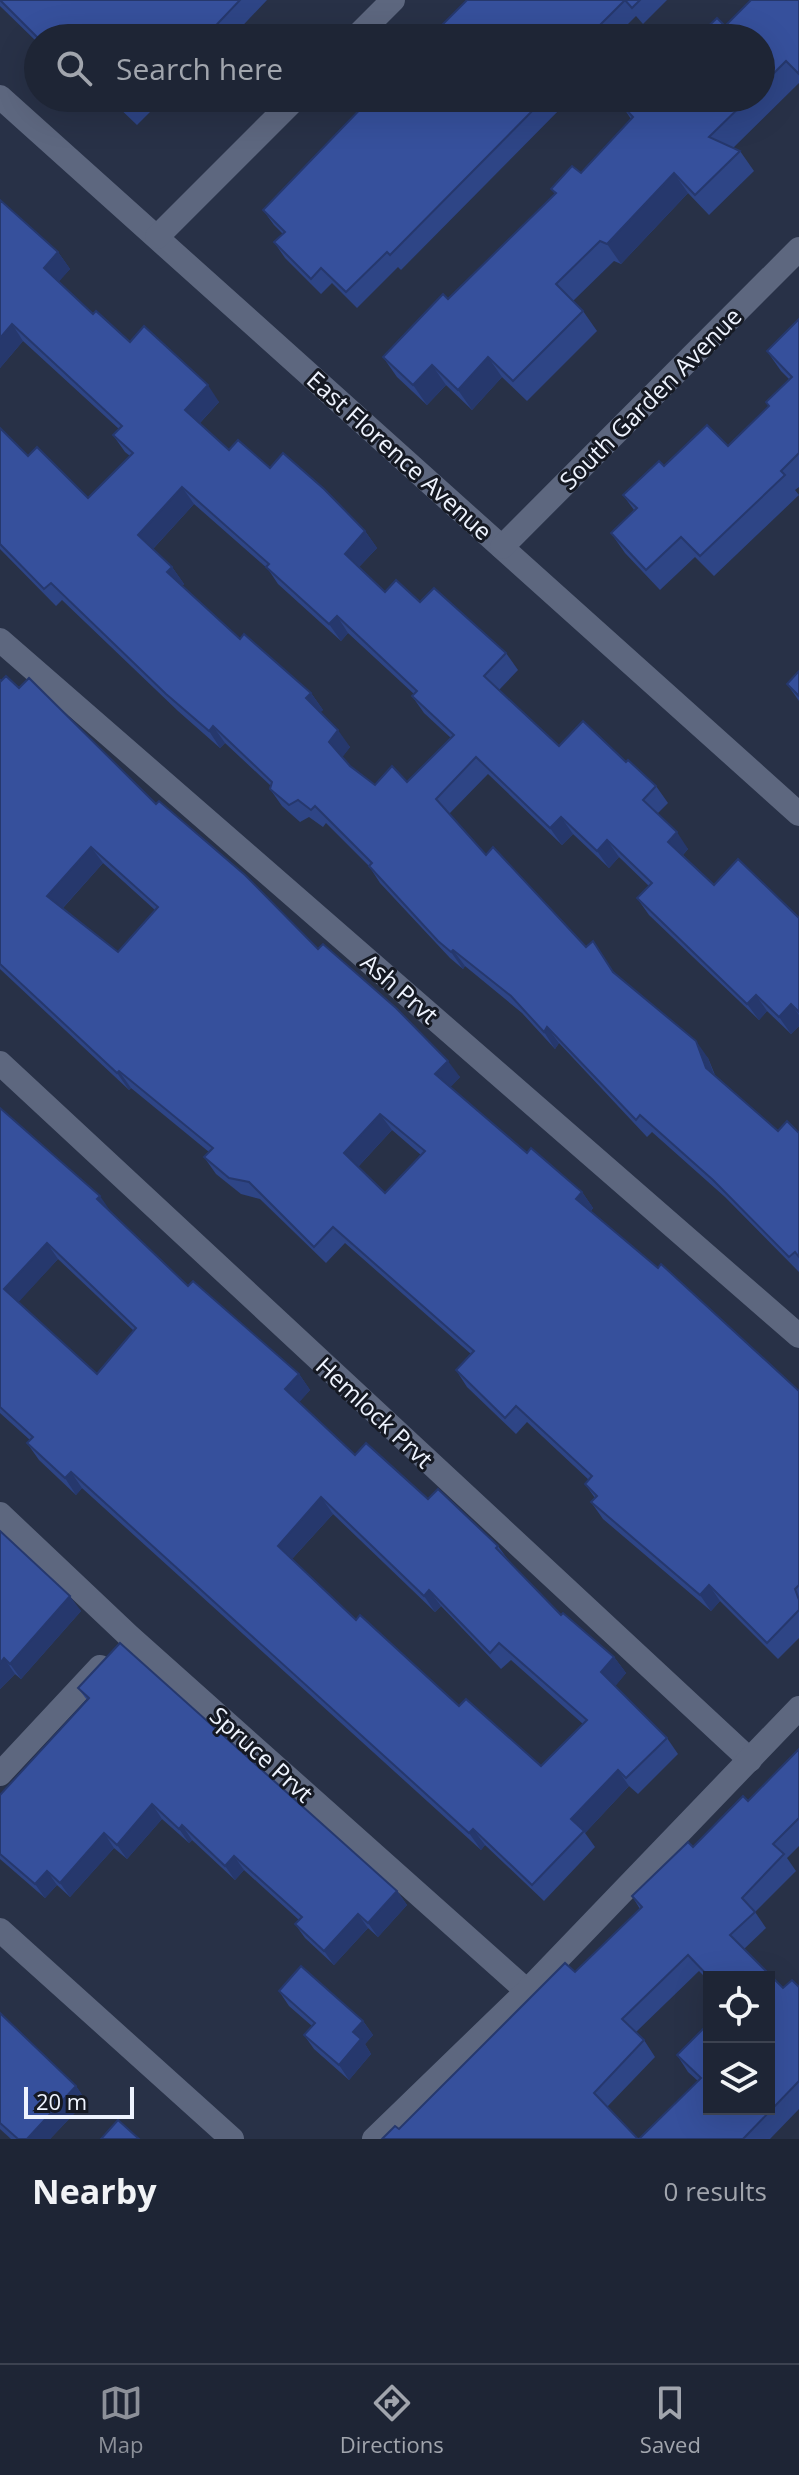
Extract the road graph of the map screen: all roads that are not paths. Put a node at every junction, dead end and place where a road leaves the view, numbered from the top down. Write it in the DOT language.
graph roads {
  1 [pos="393,0"];
  2 [pos="369,24"];
  3 [pos="0,97"];
  4 [pos="282,112"];
  5 [pos="157,237"];
  6 [pos="799,249"];
  7 [pos="502,547"];
  8 [pos="0,640"];
  9 [pos="799,814"];
  10 [pos="0,1063"];
  11 [pos="799,1336"];
  12 [pos="0,1514"];
  13 [pos="129,1636"];
  14 [pos="799,1708"];
  15 [pos="750,1760"];
  16 [pos="0,1774"];
  17 [pos="0,1930"];
  18 [pos="527,1991"];
  19 [pos="232,2139"];
  20 [pos="374,2139"];
  1 -- 2 [label="street"];
  3 -- 5 [label="street, East Florence Avenue"];
  4 -- 5 [label="street"];
  5 -- 7 [label="street, East Florence Avenue"];
  6 -- 7 [label="street, South Garden Avenue"];
  7 -- 9 [label="street, East Florence Avenue"];
  8 -- 11 [label="street, Ash Prvt"];
  10 -- 15 [label="street, Hemlock Prvt"];
  12 -- 13 [label="street, Spruce Prvt"];
  13 -- 16 [label="street"];
  13 -- 18 [label="street, Spruce Prvt"];
  14 -- 15 [label="street"];
  15 -- 18 [label="street"];
  17 -- 19 [label="street"];
  18 -- 20 [label="street"];
}
